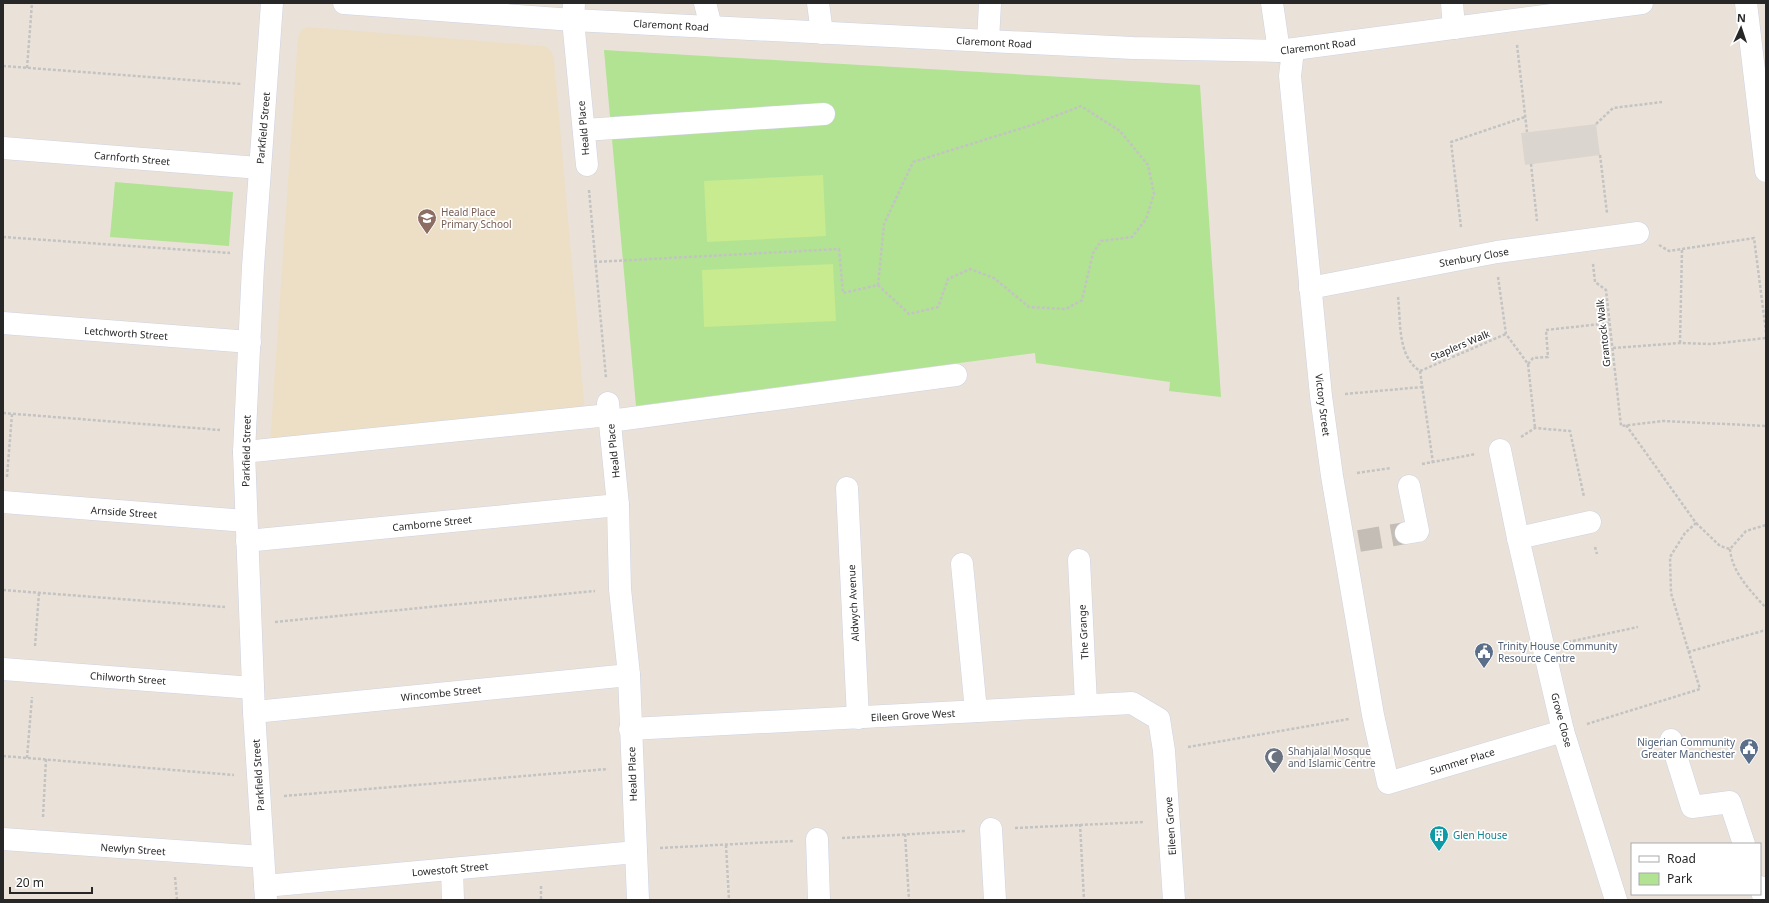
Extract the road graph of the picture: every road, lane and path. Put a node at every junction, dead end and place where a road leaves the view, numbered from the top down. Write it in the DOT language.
graph roads {
  1 [pos="32,3"];
  2 [pos="272,3"];
  3 [pos="344,3"];
  4 [pos="705,3"];
  5 [pos="818,3"];
  6 [pos="990,3"];
  7 [pos="1272,3"];
  8 [pos="1452,3"];
  9 [pos="1746,3"];
  10 [pos="1629,4"];
  11 [pos="574,11"];
  12 [pos="711,27"];
  13 [pos="1454,28"];
  14 [pos="822,33"];
  15 [pos="1517,40"];
  16 [pos="988,41"];
  17 [pos="1286,51"];
  18 [pos="3,66"];
  19 [pos="28,68"];
  20 [pos="267,86"];
  21 [pos="1662,102"];
  22 [pos="824,114"];
  23 [pos="1526,117"];
  24 [pos="1596,124"];
  25 [pos="584,130"];
  26 [pos="1527,132"];
  27 [pos="3,148"];
  28 [pos="1600,156"];
  29 [pos="1531,164"];
  30 [pos="587,165"];
  31 [pos="260,168"];
  32 [pos="1766,172"];
  33 [pos="1461,227"];
  34 [pos="1638,233"];
  35 [pos="3,237"];
  36 [pos="1600,238"];
  37 [pos="1540,246"];
  38 [pos="1682,248"];
  39 [pos="254,256"];
  40 [pos="594,262"];
  41 [pos="1497,269"];
  42 [pos="878,285"];
  43 [pos="1310,288"];
  44 [pos="1398,293"];
  45 [pos="3,323"];
  46 [pos="1610,323"];
  47 [pos="1766,332"];
  48 [pos="1506,334"];
  49 [pos="1766,338"];
  50 [pos="250,342"];
  51 [pos="1680,343"];
  52 [pos="1613,348"];
  53 [pos="1528,364"];
  54 [pos="1420,371"];
  55 [pos="956,375"];
  56 [pos="1422,387"];
  57 [pos="1321,396"];
  58 [pos="3,413"];
  59 [pos="609,413"];
  60 [pos="12,414"];
  61 [pos="1626,425"];
  62 [pos="1766,426"];
  63 [pos="1535,428"];
  64 [pos="245,442"];
  65 [pos="1500,450"];
  66 [pos="1433,462"];
  67 [pos="1409,486"];
  68 [pos="847,488"];
  69 [pos="4,502"];
  70 [pos="618,505"];
  71 [pos="1590,522"];
  72 [pos="1696,523"];
  73 [pos="1766,525"];
  74 [pos="246,531"];
  75 [pos="1406,533"];
  76 [pos="1518,538"];
  77 [pos="1730,549"];
  78 [pos="1597,554"];
  79 [pos="1079,560"];
  80 [pos="962,564"];
  81 [pos="3,590"];
  82 [pos="603,590"];
  83 [pos="1766,608"];
  84 [pos="249,609"];
  85 [pos="269,622"];
  86 [pos="1638,627"];
  87 [pos="1766,630"];
  88 [pos="1565,643"];
  89 [pos="1688,652"];
  90 [pos="3,669"];
  91 [pos="629,675"];
  92 [pos="253,688"];
  93 [pos="1086,704"];
  94 [pos="976,711"];
  95 [pos="254,712"];
  96 [pos="1373,715"];
  97 [pos="858,718"];
  98 [pos="630,729"];
  99 [pos="1563,731"];
  100 [pos="1671,740"];
  101 [pos="1164,751"];
  102 [pos="3,756"];
  103 [pos="1382,756"];
  104 [pos="46,759"];
  105 [pos="632,767"];
  106 [pos="258,776"];
  107 [pos="259,798"];
  108 [pos="1146,822"];
  109 [pos="1080,824"];
  110 [pos="991,829"];
  111 [pos="905,834"];
  112 [pos="3,839"];
  113 [pos="817,839"];
  114 [pos="41,842"];
  115 [pos="1744,843"];
  116 [pos="726,844"];
  117 [pos="636,851"];
  118 [pos="262,857"];
  119 [pos="452,869"];
  120 [pos="1761,890"];
  121 [pos="266,893"];
  122 [pos="453,900"];
  123 [pos="638,900"];
  124 [pos="729,900"];
  125 [pos="820,900"];
  126 [pos="909,900"];
  127 [pos="995,900"];
  128 [pos="1084,900"];
  129 [pos="1174,900"];
  130 [pos="1616,900"];
  131 [pos="1765,900"];
  1 -- 19 [label="path"];
  2 -- 20 [label="street, Parkfield Street"];
  3 -- 11 [label="street, Claremont Road"];
  4 -- 12 [label="street"];
  5 -- 14 [label="street"];
  6 -- 16 [label="street"];
  7 -- 17 [label="street, Victory Street"];
  8 -- 13 [label="street"];
  9 -- 32 [label="street"];
  10 -- 13 [label="street, Claremont Road"];
  11 -- 12 [label="street, Claremont Road"];
  11 -- 25 [label="street, Heald Place"];
  12 -- 14 [label="street, Claremont Road"];
  13 -- 17 [label="street, Claremont Road"];
  14 -- 16 [label="street, Claremont Road"];
  15 -- 23 [label="path"];
  16 -- 17 [label="street, Claremont Road"];
  17 -- 43 [label="street, Victory Street"];
  18 -- 19 [label="path"];
  19 -- 20 [label="path"];
  20 -- 31 [label="street, Parkfield Street"];
  21 -- 24 [label="path"];
  22 -- 25 [label="street"];
  23 -- 26 [label="path"];
  23 -- 33 [label="path"];
  25 -- 30 [label="street, Heald Place"];
  27 -- 31 [label="street, Carnforth Street"];
  28 -- 36 [label="path, Grantock Walk"];
  29 -- 37 [label="path"];
  30 -- 40 [label="path, Heald Place"];
  31 -- 39 [label="street, Parkfield Street"];
  34 -- 36 [label="street, Stenbury Close"];
  34 -- 38 [label="path"];
  35 -- 39 [label="path"];
  36 -- 37 [label="street, Stenbury Close"];
  36 -- 46 [label="path, Grantock Walk"];
  37 -- 43 [label="street, Stenbury Close"];
  38 -- 47 [label="path"];
  38 -- 51 [label="path"];
  39 -- 50 [label="street, Parkfield Street"];
  40 -- 42 [label="path"];
  40 -- 59 [label="path, Heald Place"];
  41 -- 48 [label="path"];
  42 -- 42 [label="path"];
  43 -- 57 [label="street, Victory Street"];
  44 -- 54 [label="path"];
  45 -- 50 [label="street, Letchworth Street"];
  46 -- 52 [label="path, Grantock Walk"];
  46 -- 53 [label="path"];
  48 -- 53 [label="path"];
  48 -- 54 [label="path, Staplers Walk"];
  49 -- 51 [label="path"];
  50 -- 64 [label="street, Parkfield Street"];
  51 -- 52 [label="path"];
  52 -- 61 [label="path, Grantock Walk"];
  53 -- 63 [label="path"];
  54 -- 56 [label="path"];
  55 -- 59 [label="street"];
  56 -- 57 [label="path"];
  56 -- 66 [label="path"];
  57 -- 96 [label="street, Victory Street"];
  58 -- 60 [label="path"];
  59 -- 64 [label="street"];
  59 -- 70 [label="street, Heald Place"];
  60 -- 64 [label="path"];
  60 -- 69 [label="path"];
  61 -- 62 [label="path"];
  61 -- 72 [label="path"];
  63 -- 65 [label="path"];
  63 -- 71 [label="path"];
  64 -- 74 [label="street, Parkfield Street"];
  65 -- 76 [label="street, Grove Close"];
  67 -- 75 [label="street"];
  68 -- 97 [label="street, Aldwych Avenue"];
  69 -- 74 [label="street, Arnside Street"];
  70 -- 74 [label="street, Camborne Street"];
  70 -- 91 [label="street, Heald Place"];
  71 -- 76 [label="street"];
  71 -- 78 [label="path"];
  72 -- 77 [label="path"];
  72 -- 89 [label="path"];
  73 -- 77 [label="path"];
  74 -- 84 [label="street, Parkfield Street"];
  76 -- 99 [label="street, Grove Close"];
  77 -- 83 [label="path"];
  79 -- 93 [label="street, The Grange"];
  80 -- 94 [label="street"];
  81 -- 84 [label="path"];
  82 -- 85 [label="path"];
  84 -- 92 [label="street, Parkfield Street"];
  86 -- 88 [label="path"];
  87 -- 89 [label="path"];
  89 -- 99 [label="path"];
  90 -- 92 [label="street, Chilworth Street"];
  91 -- 95 [label="street, Wincombe Street"];
  91 -- 98 [label="street, Heald Place"];
  92 -- 95 [label="street, Parkfield Street"];
  93 -- 94 [label="street, Eileen Grove West"];
  93 -- 101 [label="street, Eileen Grove West"];
  94 -- 97 [label="street, Eileen Grove West"];
  95 -- 106 [label="street, Parkfield Street"];
  96 -- 101 [label="path"];
  96 -- 103 [label="street, Victory Street"];
  97 -- 98 [label="street, Eileen Grove West"];
  98 -- 105 [label="street, Heald Place"];
  99 -- 103 [label="street, Summer Place"];
  99 -- 130 [label="street, Grove Close"];
  100 -- 115 [label="street"];
  101 -- 129 [label="street, Eileen Grove"];
  102 -- 104 [label="path"];
  104 -- 106 [label="path"];
  104 -- 114 [label="path"];
  105 -- 107 [label="path"];
  105 -- 117 [label="street, Heald Place"];
  106 -- 107 [label="street, Parkfield Street"];
  107 -- 118 [label="street, Parkfield Street"];
  108 -- 109 [label="path"];
  109 -- 110 [label="path"];
  109 -- 128 [label="path"];
  110 -- 111 [label="path"];
  110 -- 127 [label="street"];
  111 -- 113 [label="path"];
  111 -- 126 [label="path"];
  112 -- 114 [label="street, Newlyn Street"];
  113 -- 116 [label="path"];
  113 -- 125 [label="street"];
  114 -- 118 [label="street, Newlyn Street"];
  116 -- 117 [label="path"];
  116 -- 124 [label="path"];
  117 -- 119 [label="street, Lowestoft Street"];
  117 -- 123 [label="street, Heald Place"];
  118 -- 121 [label="street, Parkfield Street"];
  119 -- 121 [label="street, Lowestoft Street"];
  119 -- 122 [label="street"];
  120 -- 131 [label="street"];
}
